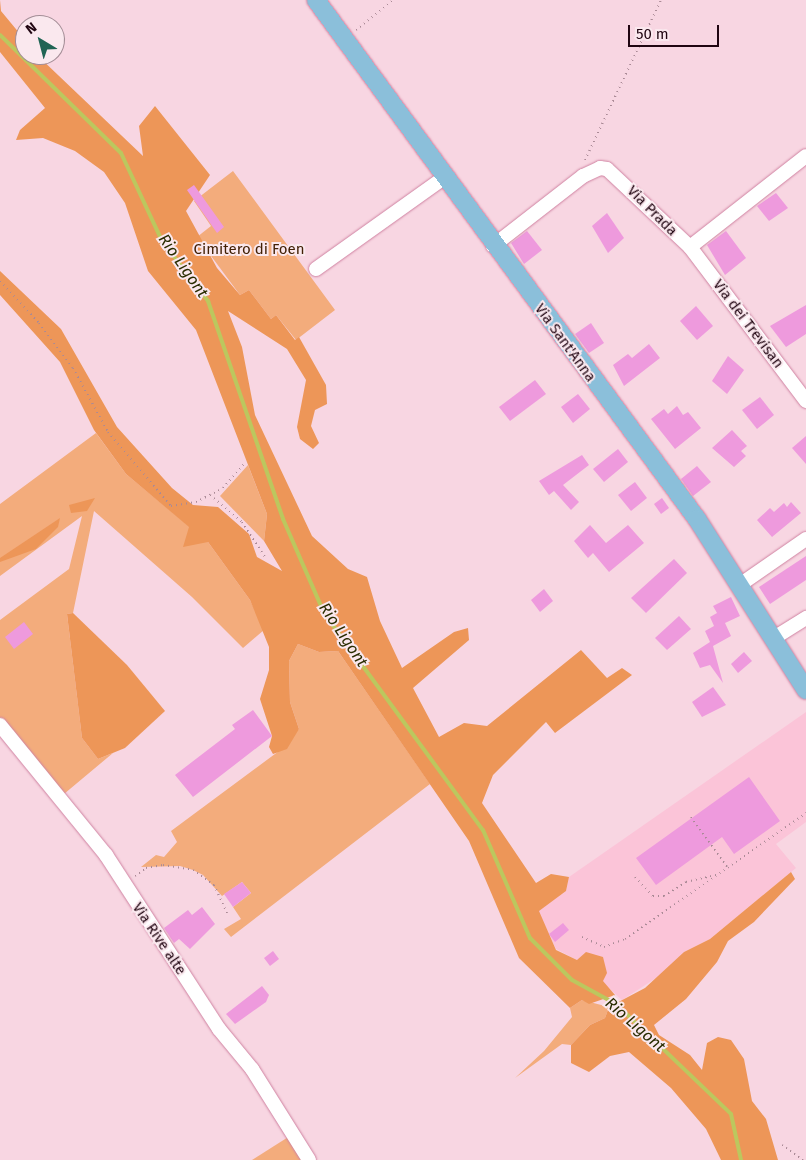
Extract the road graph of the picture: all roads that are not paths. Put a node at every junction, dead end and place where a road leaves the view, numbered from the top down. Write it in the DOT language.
graph roads {
  1 [pos="316,0"];
  2 [pos="806,156"];
  3 [pos="445,177"];
  4 [pos="493,246"];
  5 [pos="690,247"];
  6 [pos="316,269"];
  7 [pos="806,401"];
  8 [pos="806,539"];
  9 [pos="741,584"];
  10 [pos="806,618"];
  11 [pos="774,638"];
  12 [pos="806,690"];
  13 [pos="0,725"];
  14 [pos="309,1160"];
  1 -- 3 [label="main road, Via Sant'Anna"];
  2 -- 5 [label="street, Via Prada"];
  3 -- 4 [label="main road, Via Sant'Anna"];
  3 -- 6 [label="street"];
  4 -- 5 [label="street, Via Prada"];
  4 -- 9 [label="main road, Via Sant'Anna"];
  5 -- 7 [label="street, Via dei Trevisan"];
  8 -- 9 [label="street"];
  9 -- 11 [label="main road, Via Sant'Anna"];
  10 -- 11 [label="street"];
  11 -- 12 [label="main road, Via Sant'Anna"];
  13 -- 14 [label="street, Via Rive alte"];
}
